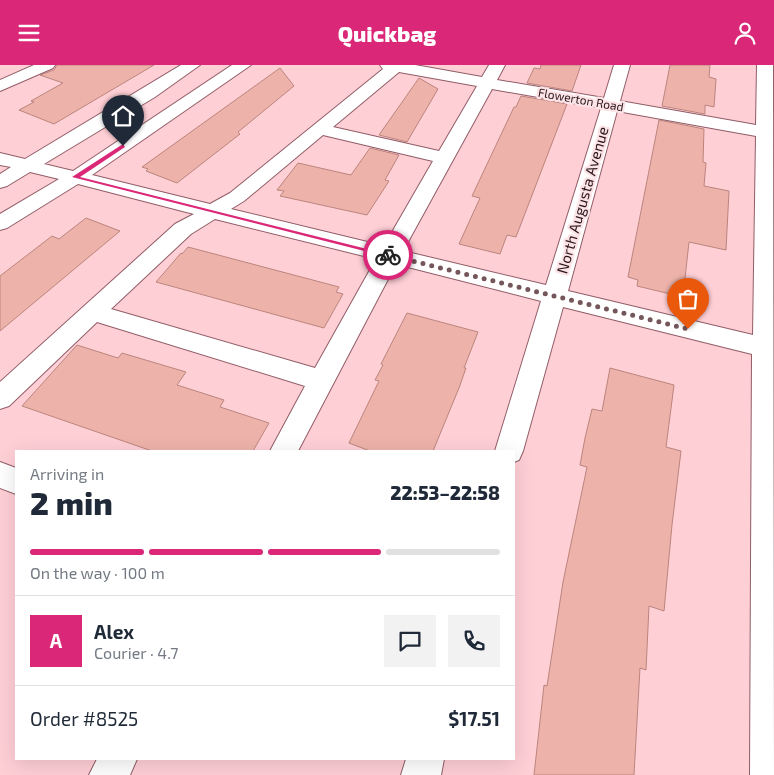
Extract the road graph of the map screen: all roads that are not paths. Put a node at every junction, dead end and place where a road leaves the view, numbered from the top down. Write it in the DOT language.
graph roads {
  1 [pos="16,65"];
  2 [pos="192,65"];
  3 [pos="243,65"];
  4 [pos="394,65"];
  5 [pos="622,65"];
  6 [pos="765,65"];
  7 [pos="43,67"];
  8 [pos="491,74"];
  9 [pos="0,86"];
  10 [pos="610,105"];
  11 [pos="319,129"];
  12 [pos="770,133"];
  13 [pos="444,158"];
  14 [pos="0,159"];
  15 [pos="28,166"];
  16 [pos="75,177"];
  17 [pos="0,183"];
  18 [pos="212,212"];
  19 [pos="0,223"];
  20 [pos="390,255"];
  21 [pos="555,296"];
  22 [pos="92,313"];
  23 [pos="769,349"];
  24 [pos="323,381"];
  25 [pos="0,398"];
  26 [pos="285,450"];
  27 [pos="509,450"];
  28 [pos="0,475"];
  29 [pos="15,481"];
  30 [pos="117,760"];
  31 [pos="425,760"];
  32 [pos="109,775"];
  33 [pos="421,775"];
  34 [pos="770,775"];
  1 -- 7 [label="street"];
  2 -- 15 [label="street"];
  3 -- 16 [label="street"];
  4 -- 8 [label="street, Flowerton Road"];
  4 -- 11 [label="street"];
  5 -- 10 [label="street, North Augusta Avenue"];
  6 -- 12 [label="street"];
  7 -- 9 [label="street"];
  8 -- 10 [label="street, Flowerton Road"];
  8 -- 13 [label="street"];
  10 -- 12 [label="street, Flowerton Road"];
  10 -- 21 [label="street, North Augusta Avenue"];
  11 -- 13 [label="street"];
  11 -- 18 [label="street"];
  12 -- 23 [label="street"];
  13 -- 20 [label="street"];
  14 -- 15 [label="street"];
  15 -- 16 [label="street"];
  15 -- 17 [label="street"];
  16 -- 18 [label="street"];
  16 -- 19 [label="street"];
  18 -- 20 [label="street"];
  18 -- 22 [label="street"];
  20 -- 21 [label="street"];
  20 -- 24 [label="street"];
  21 -- 23 [label="street"];
  21 -- 27 [label="street, North Augusta Avenue"];
  22 -- 24 [label="street"];
  22 -- 25 [label="street"];
  23 -- 34 [label="street"];
  24 -- 26 [label="street"];
  28 -- 29 [label="street"];
  30 -- 32 [label="street"];
  31 -- 33 [label="street"];
}
